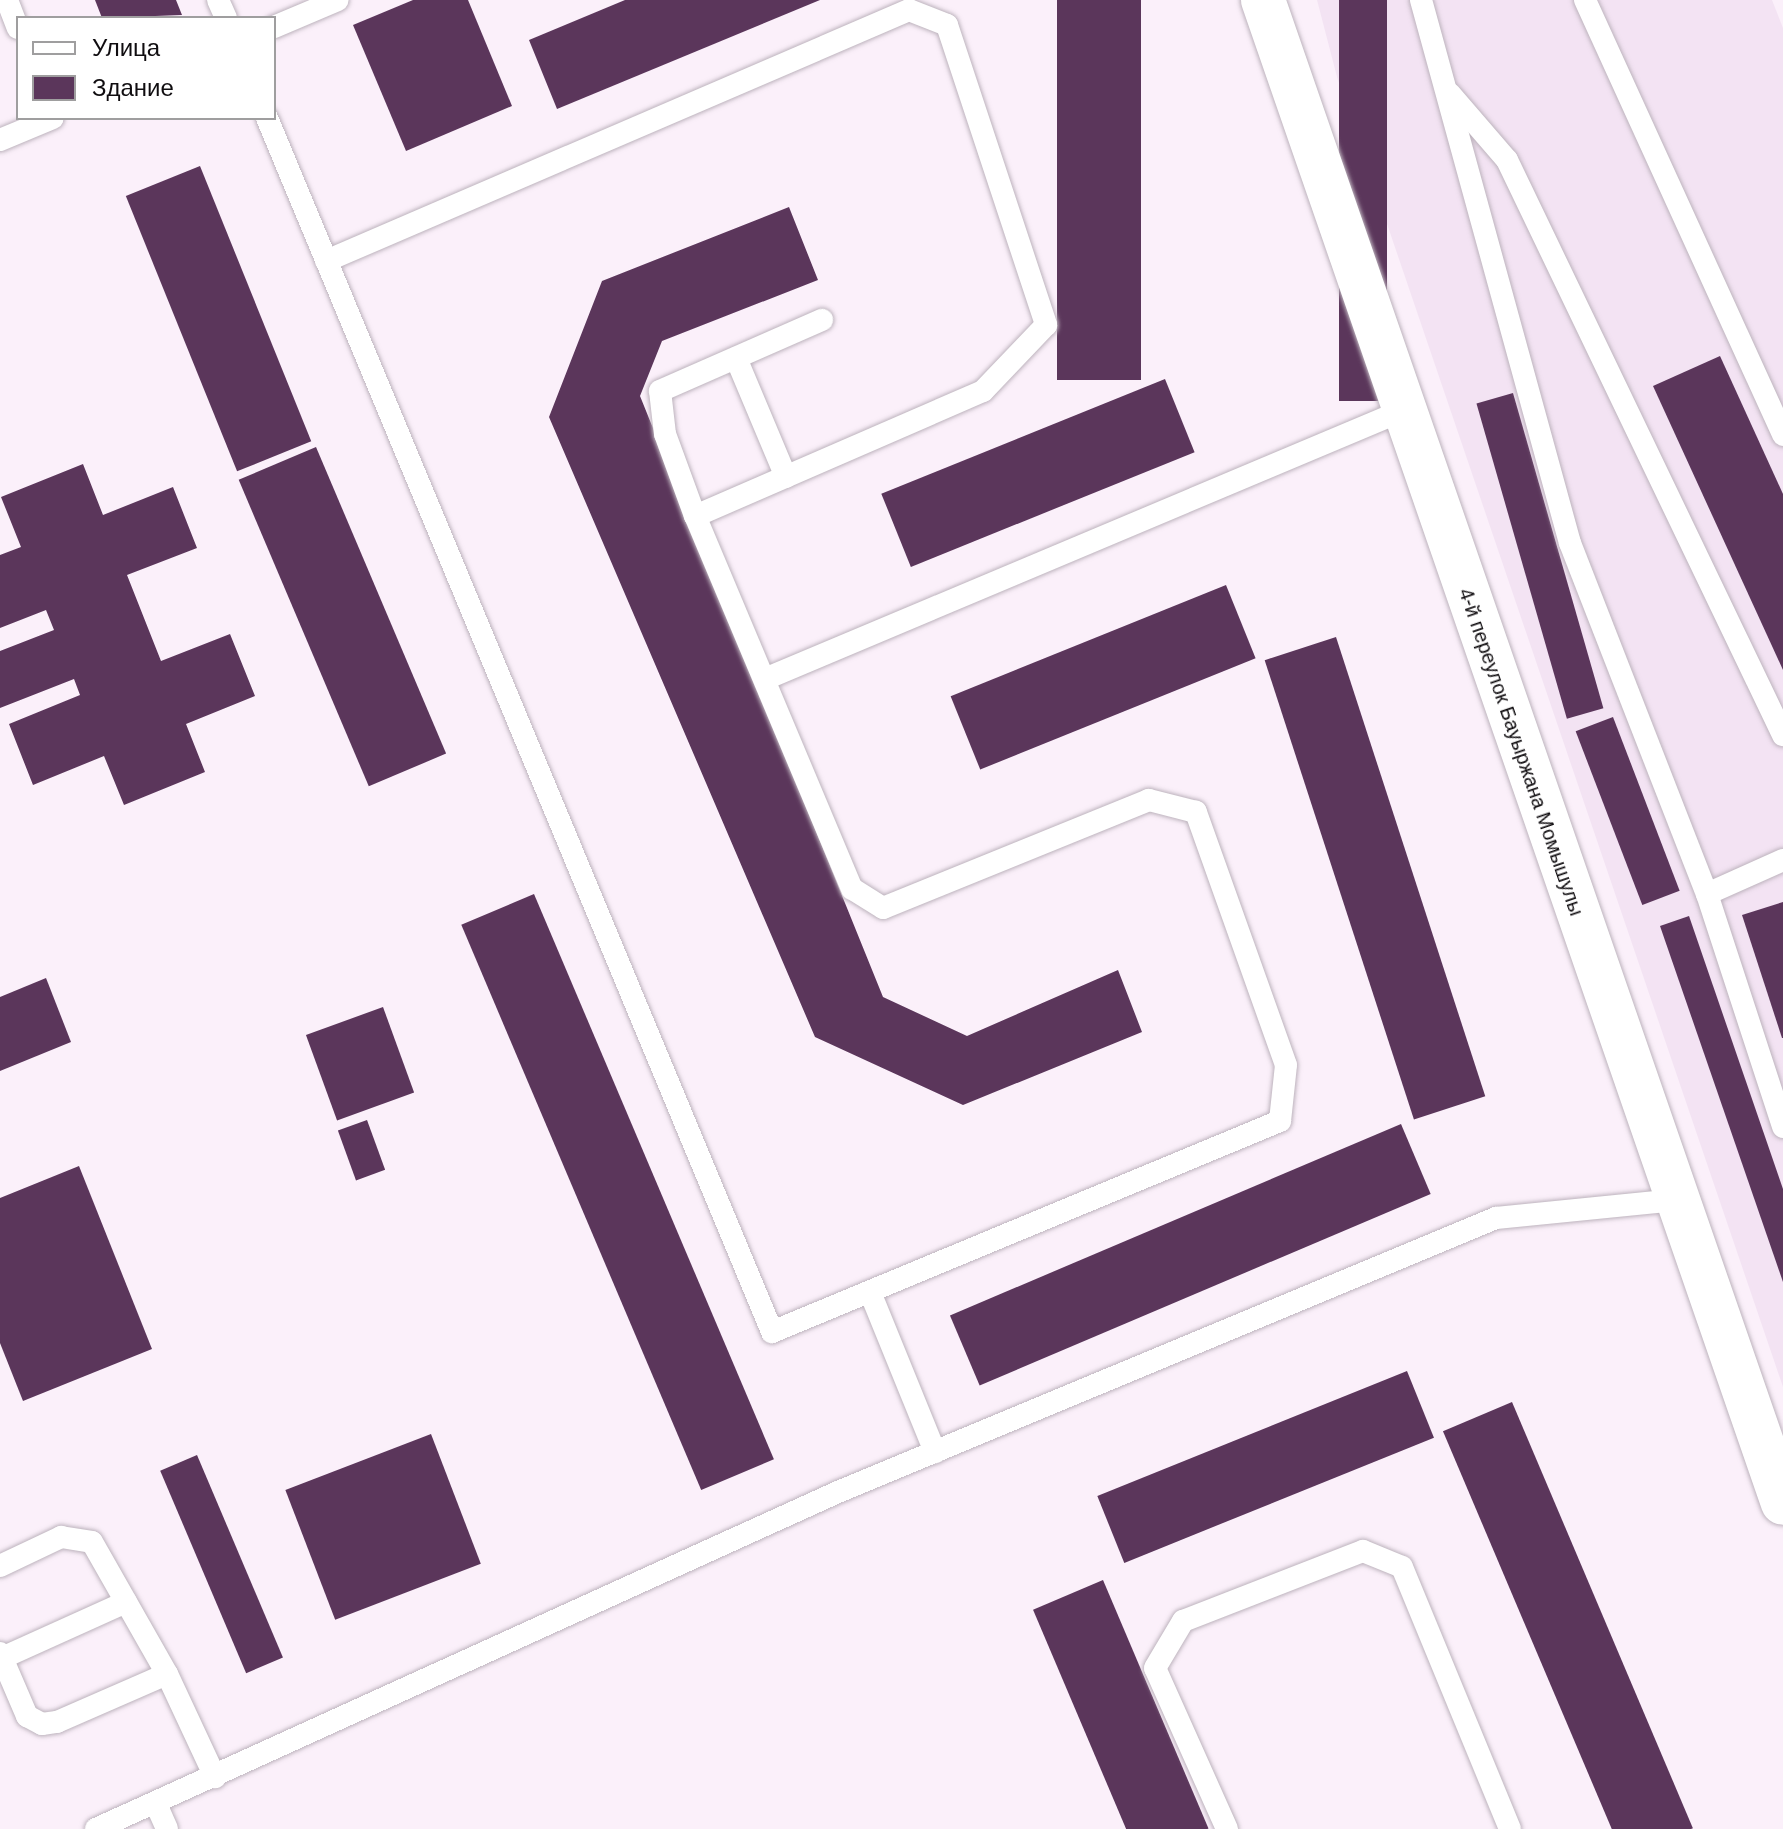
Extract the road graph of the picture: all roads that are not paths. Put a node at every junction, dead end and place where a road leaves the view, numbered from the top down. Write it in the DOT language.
graph roads {
  1 [pos="7,0"];
  2 [pos="338,0"];
  3 [pos="1263,0"];
  4 [pos="1421,0"];
  5 [pos="1585,0"];
  6 [pos="16,23"];
  7 [pos="276,26"];
  8 [pos="1449,93"];
  9 [pos="48,120"];
  10 [pos="268,120"];
  11 [pos="0,140"];
  12 [pos="326,261"];
  13 [pos="822,320"];
  14 [pos="736,358"];
  15 [pos="1404,410"];
  16 [pos="1783,435"];
  17 [pos="786,477"];
  18 [pos="695,516"];
  19 [pos="765,679"];
  20 [pos="1783,735"];
  21 [pos="1783,860"];
  22 [pos="1707,894"];
  23 [pos="1783,1127"];
  24 [pos="1676,1200"];
  25 [pos="870,1292"];
  26 [pos="935,1452"];
  27 [pos="1783,1503"];
  28 [pos="0,1566"];
  29 [pos="126,1602"];
  30 [pos="1,1655"];
  31 [pos="167,1674"];
  32 [pos="215,1777"];
  33 [pos="156,1804"];
  34 [pos="96,1829"];
  35 [pos="167,1829"];
  36 [pos="1227,1829"];
  37 [pos="1510,1829"];
  1 -- 6 [label="lane"];
  2 -- 7 [label="lane"];
  3 -- 15 [label="street, 4-й переулок Бауыржана Момышулы"];
  4 -- 8 [label="lane"];
  5 -- 16 [label="lane"];
  8 -- 20 [label="lane"];
  8 -- 22 [label="lane"];
  9 -- 11 [label="lane"];
  10 -- 12 [label="lane"];
  12 -- 17 [label="lane"];
  12 -- 25 [label="lane"];
  13 -- 14 [label="lane"];
  14 -- 17 [label="lane"];
  14 -- 18 [label="lane"];
  15 -- 19 [label="lane"];
  15 -- 24 [label="street, 4-й переулок Бауыржана Момышулы"];
  17 -- 18 [label="lane"];
  18 -- 19 [label="lane"];
  19 -- 25 [label="lane"];
  21 -- 22 [label="lane"];
  22 -- 23 [label="lane"];
  24 -- 26 [label="lane"];
  24 -- 27 [label="street, 4-й переулок Бауыржана Момышулы"];
  25 -- 26 [label="lane"];
  26 -- 32 [label="lane"];
  28 -- 29 [label="lane"];
  29 -- 30 [label="lane"];
  29 -- 31 [label="lane"];
  30 -- 31 [label="lane"];
  31 -- 32 [label="lane"];
  32 -- 33 [label="lane"];
  33 -- 34 [label="lane"];
  33 -- 35 [label="lane"];
  36 -- 37 [label="lane"];
}
